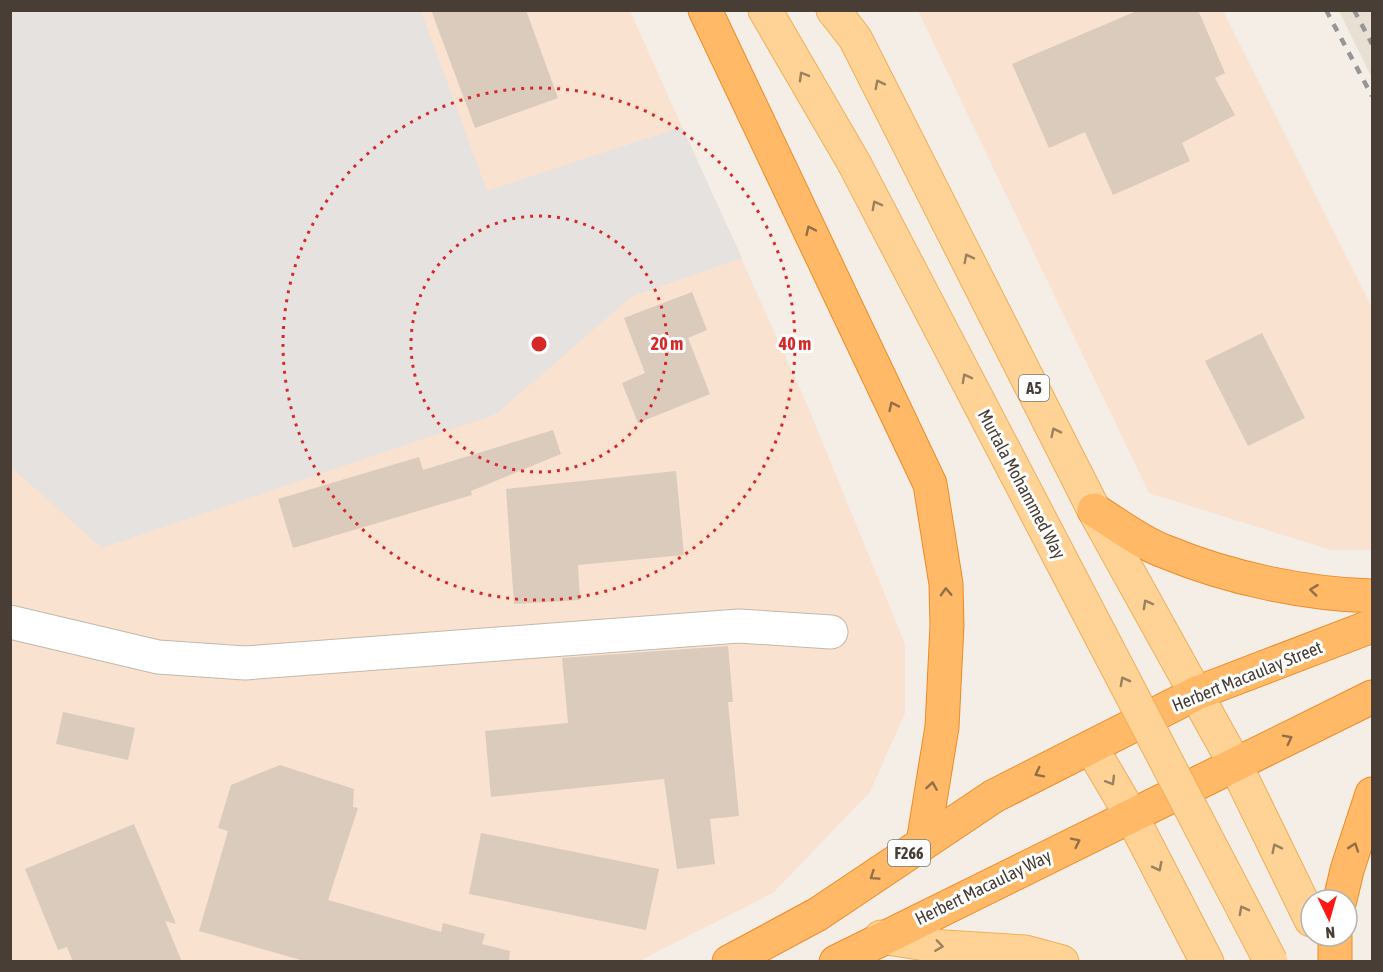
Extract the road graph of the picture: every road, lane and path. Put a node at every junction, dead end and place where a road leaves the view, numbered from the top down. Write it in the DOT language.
graph roads {
  1 [pos="705,10"];
  2 [pos="765,10"];
  3 [pos="833,10"];
  4 [pos="1094,510"];
  5 [pos="1372,596"];
  6 [pos="10,622"];
  7 [pos="1372,626"];
  8 [pos="831,632"];
  9 [pos="1197,693"];
  10 [pos="1372,697"];
  11 [pos="1092,747"];
  12 [pos="1236,766"];
  13 [pos="1372,794"];
  14 [pos="1131,814"];
  15 [pos="923,843"];
  16 [pos="1343,888"];
  17 [pos="1299,895"];
  18 [pos="881,937"];
  19 [pos="1325,948"];
  20 [pos="729,962"];
  21 [pos="836,962"];
  22 [pos="1062,962"];
  23 [pos="1207,962"];
  24 [pos="1270,962"];
  25 [pos="1333,962"];
  15 -- 1 [label="highway, one-way"];
  24 -- 2 [label="main road, Murtala Mohammed Way, one-way, bridge"];
  4 -- 3 [label="main road, A5, one-way"];
  5 -- 4 [label="highway, one-way"];
  9 -- 4 [label="main road, A5, one-way"];
  6 -- 8 [label="street"];
  7 -- 9 [label="highway, Herbert Macaulay Street"];
  9 -- 11 [label="highway, Herbert Macaulay Street"];
  9 -- 12 [label="main road, A5"];
  12 -- 10 [label="highway, one-way"];
  11 -- 14 [label="main road, one-way"];
  11 -- 15 [label="highway, F266, one-way"];
  12 -- 14 [label="highway"];
  17 -- 12 [label="main road, one-way"];
  16 -- 13 [label="highway, one-way"];
  18 -- 14 [label="highway, Herbert Macaulay Way, one-way"];
  14 -- 23 [label="main road, one-way"];
  15 -- 20 [label="highway, F266, one-way"];
  18 -- 21 [label="highway, Herbert Macaulay Way"];
  18 -- 22 [label="main road, one-way"];
  19 -- 25 [label="main road"];
}
